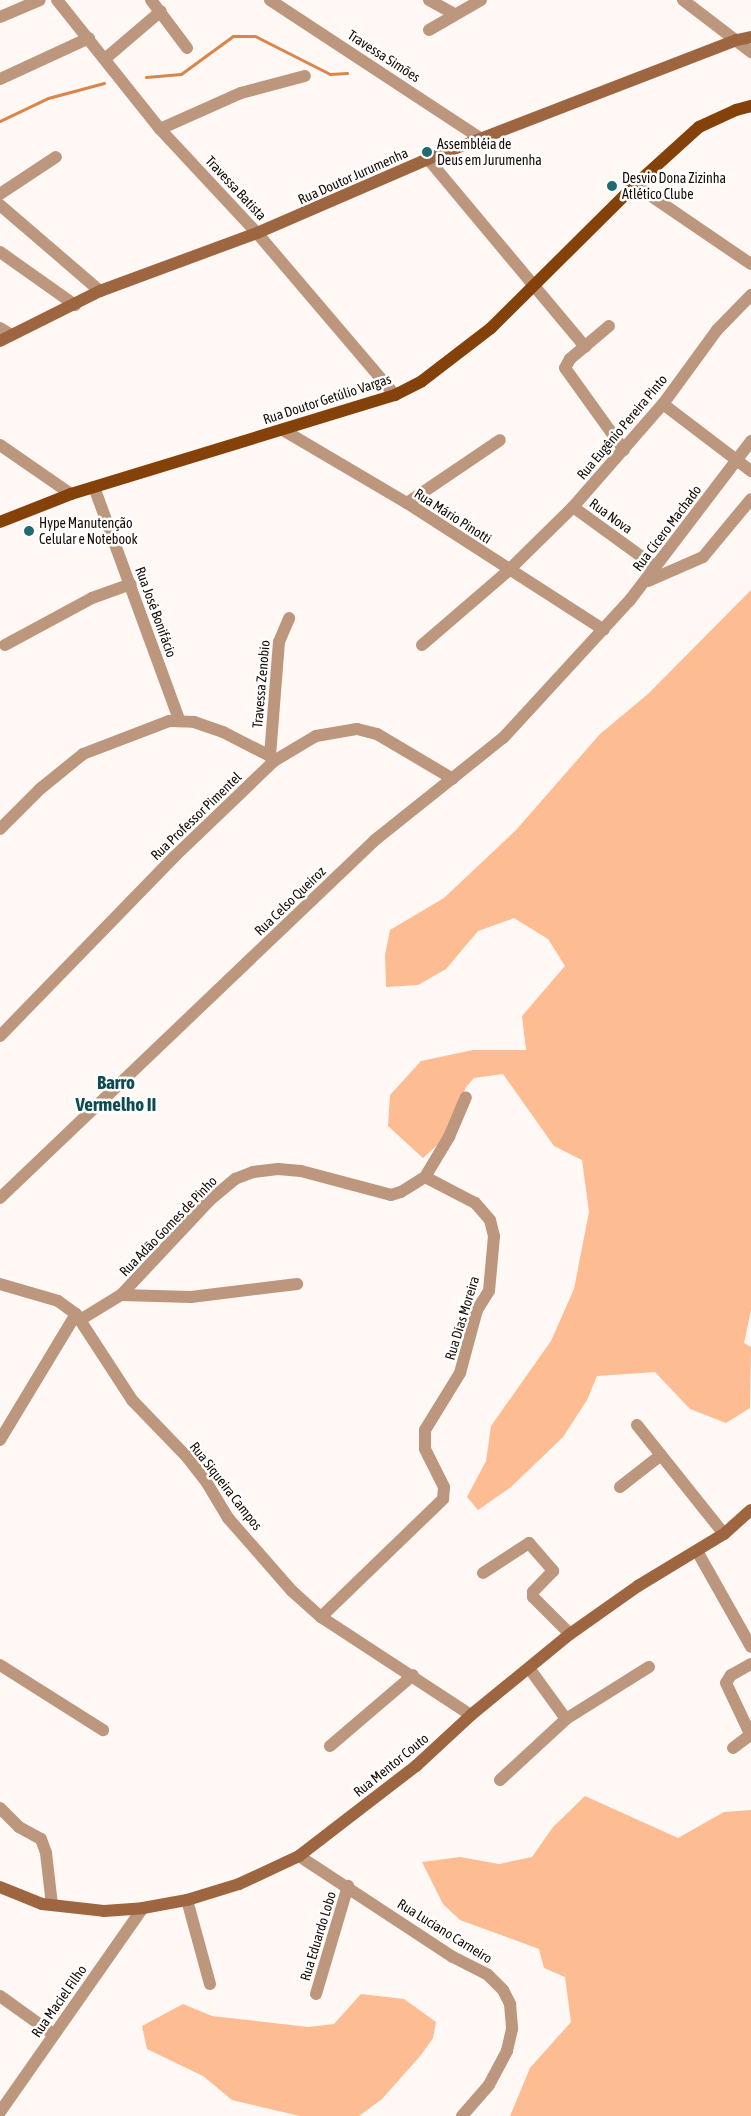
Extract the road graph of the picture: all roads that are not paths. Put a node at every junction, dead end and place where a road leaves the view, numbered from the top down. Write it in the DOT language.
graph roads {
  1 [pos="40,0"];
  2 [pos="57,0"];
  3 [pos="152,0"];
  4 [pos="270,0"];
  5 [pos="429,0"];
  6 [pos="481,0"];
  7 [pos="683,0"];
  8 [pos="161,11"];
  9 [pos="454,14"];
  10 [pos="0,17"];
  11 [pos="429,30"];
  12 [pos="751,37"];
  13 [pos="89,38"];
  14 [pos="737,40"];
  15 [pos="187,48"];
  16 [pos="751,52"];
  17 [pos="106,58"];
  18 [pos="305,76"];
  19 [pos="0,79"];
  20 [pos="751,106"];
  21 [pos="160,129"];
  22 [pos="482,139"];
  23 [pos="56,157"];
  24 [pos="428,159"];
  25 [pos="635,185"];
  26 [pos="0,194"];
  27 [pos="0,205"];
  28 [pos="257,233"];
  29 [pos="0,252"];
  30 [pos="751,264"];
  31 [pos="534,287"];
  32 [pos="100,291"];
  33 [pos="751,296"];
  34 [pos="75,305"];
  35 [pos="609,326"];
  36 [pos="0,328"];
  37 [pos="6,338"];
  38 [pos="584,347"];
  39 [pos="394,395"];
  40 [pos="663,404"];
  41 [pos="283,430"];
  42 [pos="500,440"];
  43 [pos="751,441"];
  44 [pos="0,445"];
  45 [pos="624,450"];
  46 [pos="737,461"];
  47 [pos="751,471"];
  48 [pos="94,487"];
  49 [pos="71,494"];
  50 [pos="751,500"];
  51 [pos="407,503"];
  52 [pos="573,507"];
  53 [pos="0,522"];
  54 [pos="656,568"];
  55 [pos="508,571"];
  56 [pos="645,582"];
  57 [pos="131,584"];
  58 [pos="289,618"];
  59 [pos="604,630"];
  60 [pos="5,645"];
  61 [pos="422,645"];
  62 [pos="179,719"];
  63 [pos="272,758"];
  64 [pos="453,779"];
  65 [pos="0,829"];
  66 [pos="0,1036"];
  67 [pos="466,1097"];
  68 [pos="425,1177"];
  69 [pos="0,1182"];
  70 [pos="14,1185"];
  71 [pos="0,1198"];
  72 [pos="0,1284"];
  73 [pos="297,1284"];
  74 [pos="121,1295"];
  75 [pos="78,1317"];
  76 [pos="637,1425"];
  77 [pos="0,1440"];
  78 [pos="661,1455"];
  79 [pos="620,1487"];
  80 [pos="751,1510"];
  81 [pos="724,1534"];
  82 [pos="697,1550"];
  83 [pos="482,1572"];
  84 [pos="320,1617"];
  85 [pos="570,1634"];
  86 [pos="751,1647"];
  87 [pos="751,1664"];
  88 [pos="0,1665"];
  89 [pos="649,1667"];
  90 [pos="530,1668"];
  91 [pos="413,1676"];
  92 [pos="471,1715"];
  93 [pos="566,1718"];
  94 [pos="103,1730"];
  95 [pos="751,1735"];
  96 [pos="330,1746"];
  97 [pos="733,1748"];
  98 [pos="500,1780"];
  99 [pos="0,1808"];
  100 [pos="299,1856"];
  101 [pos="348,1886"];
  102 [pos="0,1887"];
  103 [pos="187,1900"];
  104 [pos="52,1905"];
  105 [pos="143,1908"];
  106 [pos="210,1984"];
  107 [pos="316,1994"];
  108 [pos="0,1996"];
  109 [pos="53,2034"];
  110 [pos="0,2112"];
  111 [pos="462,2116"];
  1 -- 10 [label="street"];
  2 -- 13 [label="street, Travessa Batista"];
  3 -- 8 [label="street"];
  4 -- 22 [label="street, Travessa Simões"];
  5 -- 9 [label="street"];
  6 -- 9 [label="street"];
  7 -- 14 [label="street"];
  8 -- 15 [label="street"];
  8 -- 17 [label="street"];
  9 -- 11 [label="street"];
  12 -- 14 [label="street, Rua Doutor Jurumenha"];
  13 -- 17 [label="street, Travessa Batista"];
  13 -- 19 [label="street"];
  14 -- 16 [label="street"];
  14 -- 22 [label="street, Rua Doutor Jurumenha"];
  17 -- 21 [label="street, Travessa Batista"];
  18 -- 21 [label="street"];
  20 -- 25 [label="main road, Rua Doutor Getúlio Vargas"];
  21 -- 28 [label="street, Travessa Batista"];
  22 -- 24 [label="street, Rua Doutor Jurumenha"];
  23 -- 26 [label="street"];
  24 -- 28 [label="street, Rua Doutor Jurumenha"];
  24 -- 31 [label="street"];
  25 -- 30 [label="street"];
  25 -- 31 [label="main road, Rua Doutor Getúlio Vargas"];
  27 -- 32 [label="street"];
  28 -- 32 [label="street, Rua Doutor Jurumenha"];
  28 -- 39 [label="street, Travessa Batista"];
  29 -- 34 [label="street"];
  31 -- 38 [label="street"];
  31 -- 39 [label="main road, Rua Doutor Getúlio Vargas"];
  32 -- 34 [label="street, Rua Doutor Jurumenha"];
  33 -- 40 [label="street, Rua Eugênio Pereira Pinto"];
  34 -- 37 [label="street, Rua Doutor Jurumenha"];
  35 -- 38 [label="street"];
  36 -- 37 [label="street"];
  38 -- 45 [label="street"];
  39 -- 41 [label="main road, Rua Doutor Getúlio Vargas"];
  40 -- 45 [label="street, Rua Eugênio Pereira Pinto"];
  40 -- 46 [label="street"];
  41 -- 48 [label="main road, Rua Doutor Getúlio Vargas"];
  41 -- 51 [label="street, Rua Mário Pinotti"];
  42 -- 51 [label="street"];
  43 -- 46 [label="street, Rua Cícero Machado"];
  44 -- 49 [label="street"];
  45 -- 52 [label="street, Rua Eugênio Pereira Pinto"];
  46 -- 47 [label="street"];
  46 -- 54 [label="street, Rua Cícero Machado"];
  48 -- 49 [label="main road, Rua Doutor Getúlio Vargas"];
  48 -- 57 [label="street, Rua José Bonifácio"];
  49 -- 53 [label="main road, Rua Doutor Getúlio Vargas"];
  50 -- 56 [label="street"];
  51 -- 55 [label="street, Rua Mário Pinotti"];
  52 -- 54 [label="street, Rua Nova"];
  52 -- 55 [label="street, Rua Eugênio Pereira Pinto"];
  54 -- 56 [label="street, Rua Cícero Machado"];
  55 -- 59 [label="street, Rua Mário Pinotti"];
  55 -- 61 [label="street, Rua Eugênio Pereira Pinto"];
  56 -- 59 [label="street, Rua Cícero Machado"];
  57 -- 60 [label="street"];
  57 -- 62 [label="street, Rua José Bonifácio"];
  58 -- 63 [label="street, Travessa Zenobio"];
  59 -- 64 [label="street, Rua Celso Queiroz"];
  62 -- 63 [label="street"];
  62 -- 65 [label="street"];
  63 -- 64 [label="street, Rua Professor Pimentel"];
  63 -- 66 [label="street, Rua Professor Pimentel"];
  64 -- 70 [label="street, Rua Celso Queiroz"];
  67 -- 68 [label="street"];
  68 -- 74 [label="street, Rua Adão Gomes de Pinho"];
  68 -- 84 [label="street, Rua Dias Moreira"];
  69 -- 70 [label="street"];
  70 -- 71 [label="street, Rua Celso Queiroz"];
  72 -- 75 [label="street, Rua Siqueira Campos"];
  73 -- 74 [label="street"];
  74 -- 75 [label="street, Rua Adão Gomes de Pinho"];
  75 -- 77 [label="street, Rua Adão Gomes de Pinho"];
  75 -- 84 [label="street, Rua Siqueira Campos"];
  76 -- 78 [label="street"];
  78 -- 79 [label="street"];
  78 -- 81 [label="street"];
  80 -- 81 [label="street, Rua Mentor Couto"];
  81 -- 82 [label="street, Rua Mentor Couto"];
  82 -- 85 [label="street, Rua Mentor Couto"];
  82 -- 86 [label="street"];
  83 -- 85 [label="street"];
  84 -- 91 [label="street, Rua Siqueira Campos"];
  85 -- 90 [label="street, Rua Mentor Couto"];
  87 -- 95 [label="street"];
  88 -- 94 [label="street"];
  89 -- 93 [label="street"];
  90 -- 92 [label="street, Rua Mentor Couto"];
  90 -- 93 [label="street"];
  91 -- 92 [label="street, Rua Siqueira Campos"];
  91 -- 96 [label="street"];
  92 -- 100 [label="street, Rua Mentor Couto"];
  93 -- 98 [label="street"];
  95 -- 97 [label="street"];
  99 -- 104 [label="street"];
  100 -- 101 [label="street, Rua Luciano Carneiro"];
  100 -- 103 [label="street, Rua Mentor Couto"];
  101 -- 107 [label="street, Rua Eduardo Lobo"];
  101 -- 111 [label="street, Rua Luciano Carneiro"];
  102 -- 104 [label="street, Rua Mentor Couto"];
  103 -- 105 [label="street, Rua Mentor Couto"];
  103 -- 106 [label="street"];
  104 -- 105 [label="street, Rua Mentor Couto"];
  105 -- 109 [label="street, Rua Maciel Filho"];
  108 -- 109 [label="street"];
  109 -- 110 [label="street, Rua Maciel Filho"];
}
